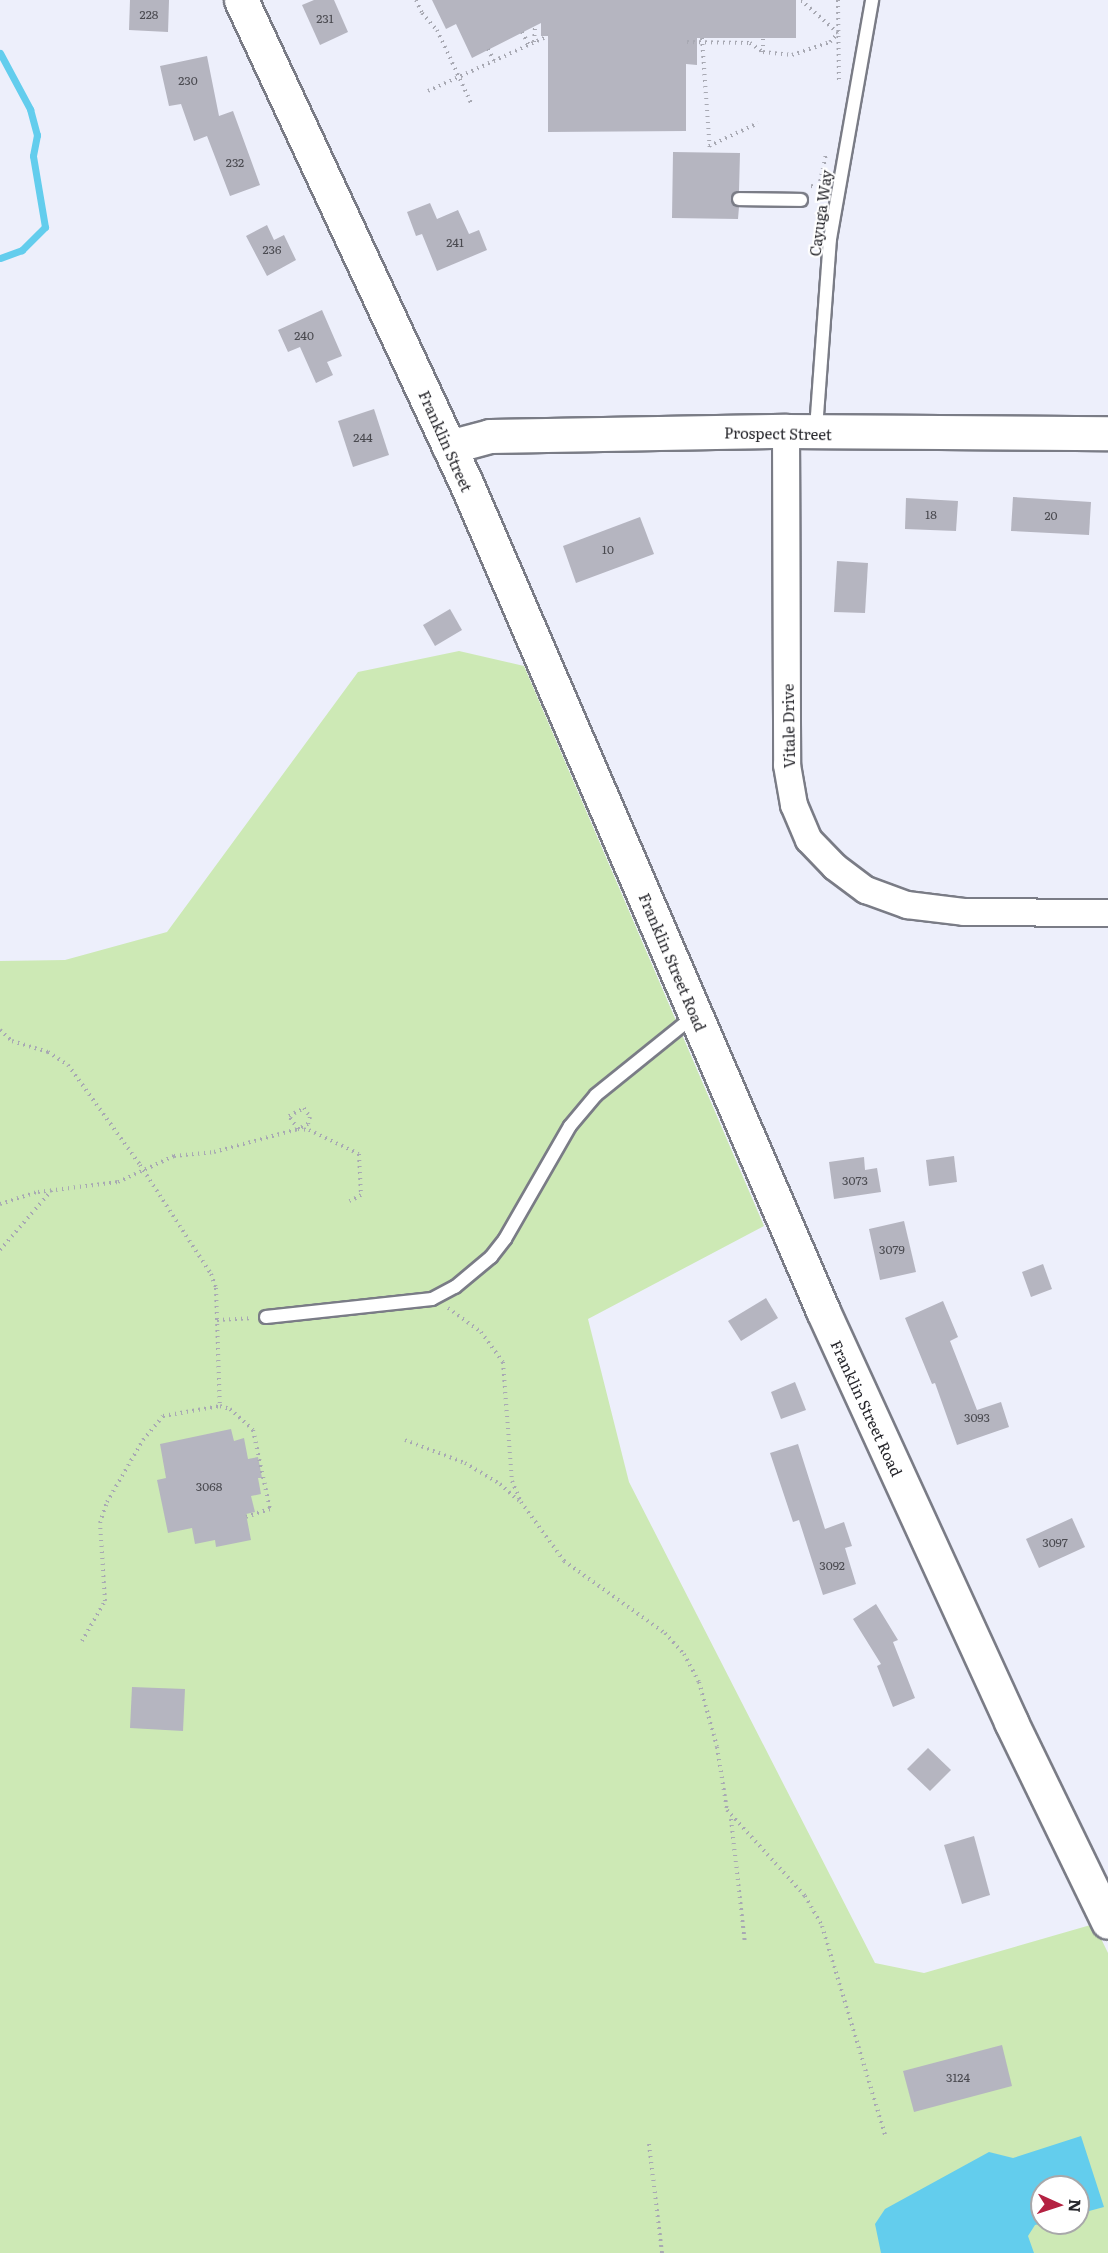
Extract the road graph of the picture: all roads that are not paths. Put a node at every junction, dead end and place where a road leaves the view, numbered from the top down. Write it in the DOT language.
graph roads {
  1 [pos="241,0"];
  2 [pos="872,0"];
  3 [pos="739,199"];
  4 [pos="801,200"];
  5 [pos="801,432"];
  6 [pos="1108,433"];
  7 [pos="449,447"];
  8 [pos="641,886"];
  9 [pos="1108,913"];
  10 [pos="696,1015"];
  11 [pos="266,1317"];
  12 [pos="1108,1922"];
  1 -- 7 [label="street, Franklin Street"];
  2 -- 5 [label="lane, Cayuga Way"];
  3 -- 4 [label="lane"];
  5 -- 6 [label="street, Prospect Street"];
  5 -- 7 [label="street, Prospect Street"];
  5 -- 9 [label="street, Vitale Drive"];
  7 -- 8 [label="street, Franklin Street"];
  8 -- 10 [label="street, Franklin Street Road"];
  10 -- 11 [label="lane"];
  10 -- 12 [label="street, Franklin Street Road"];
}
